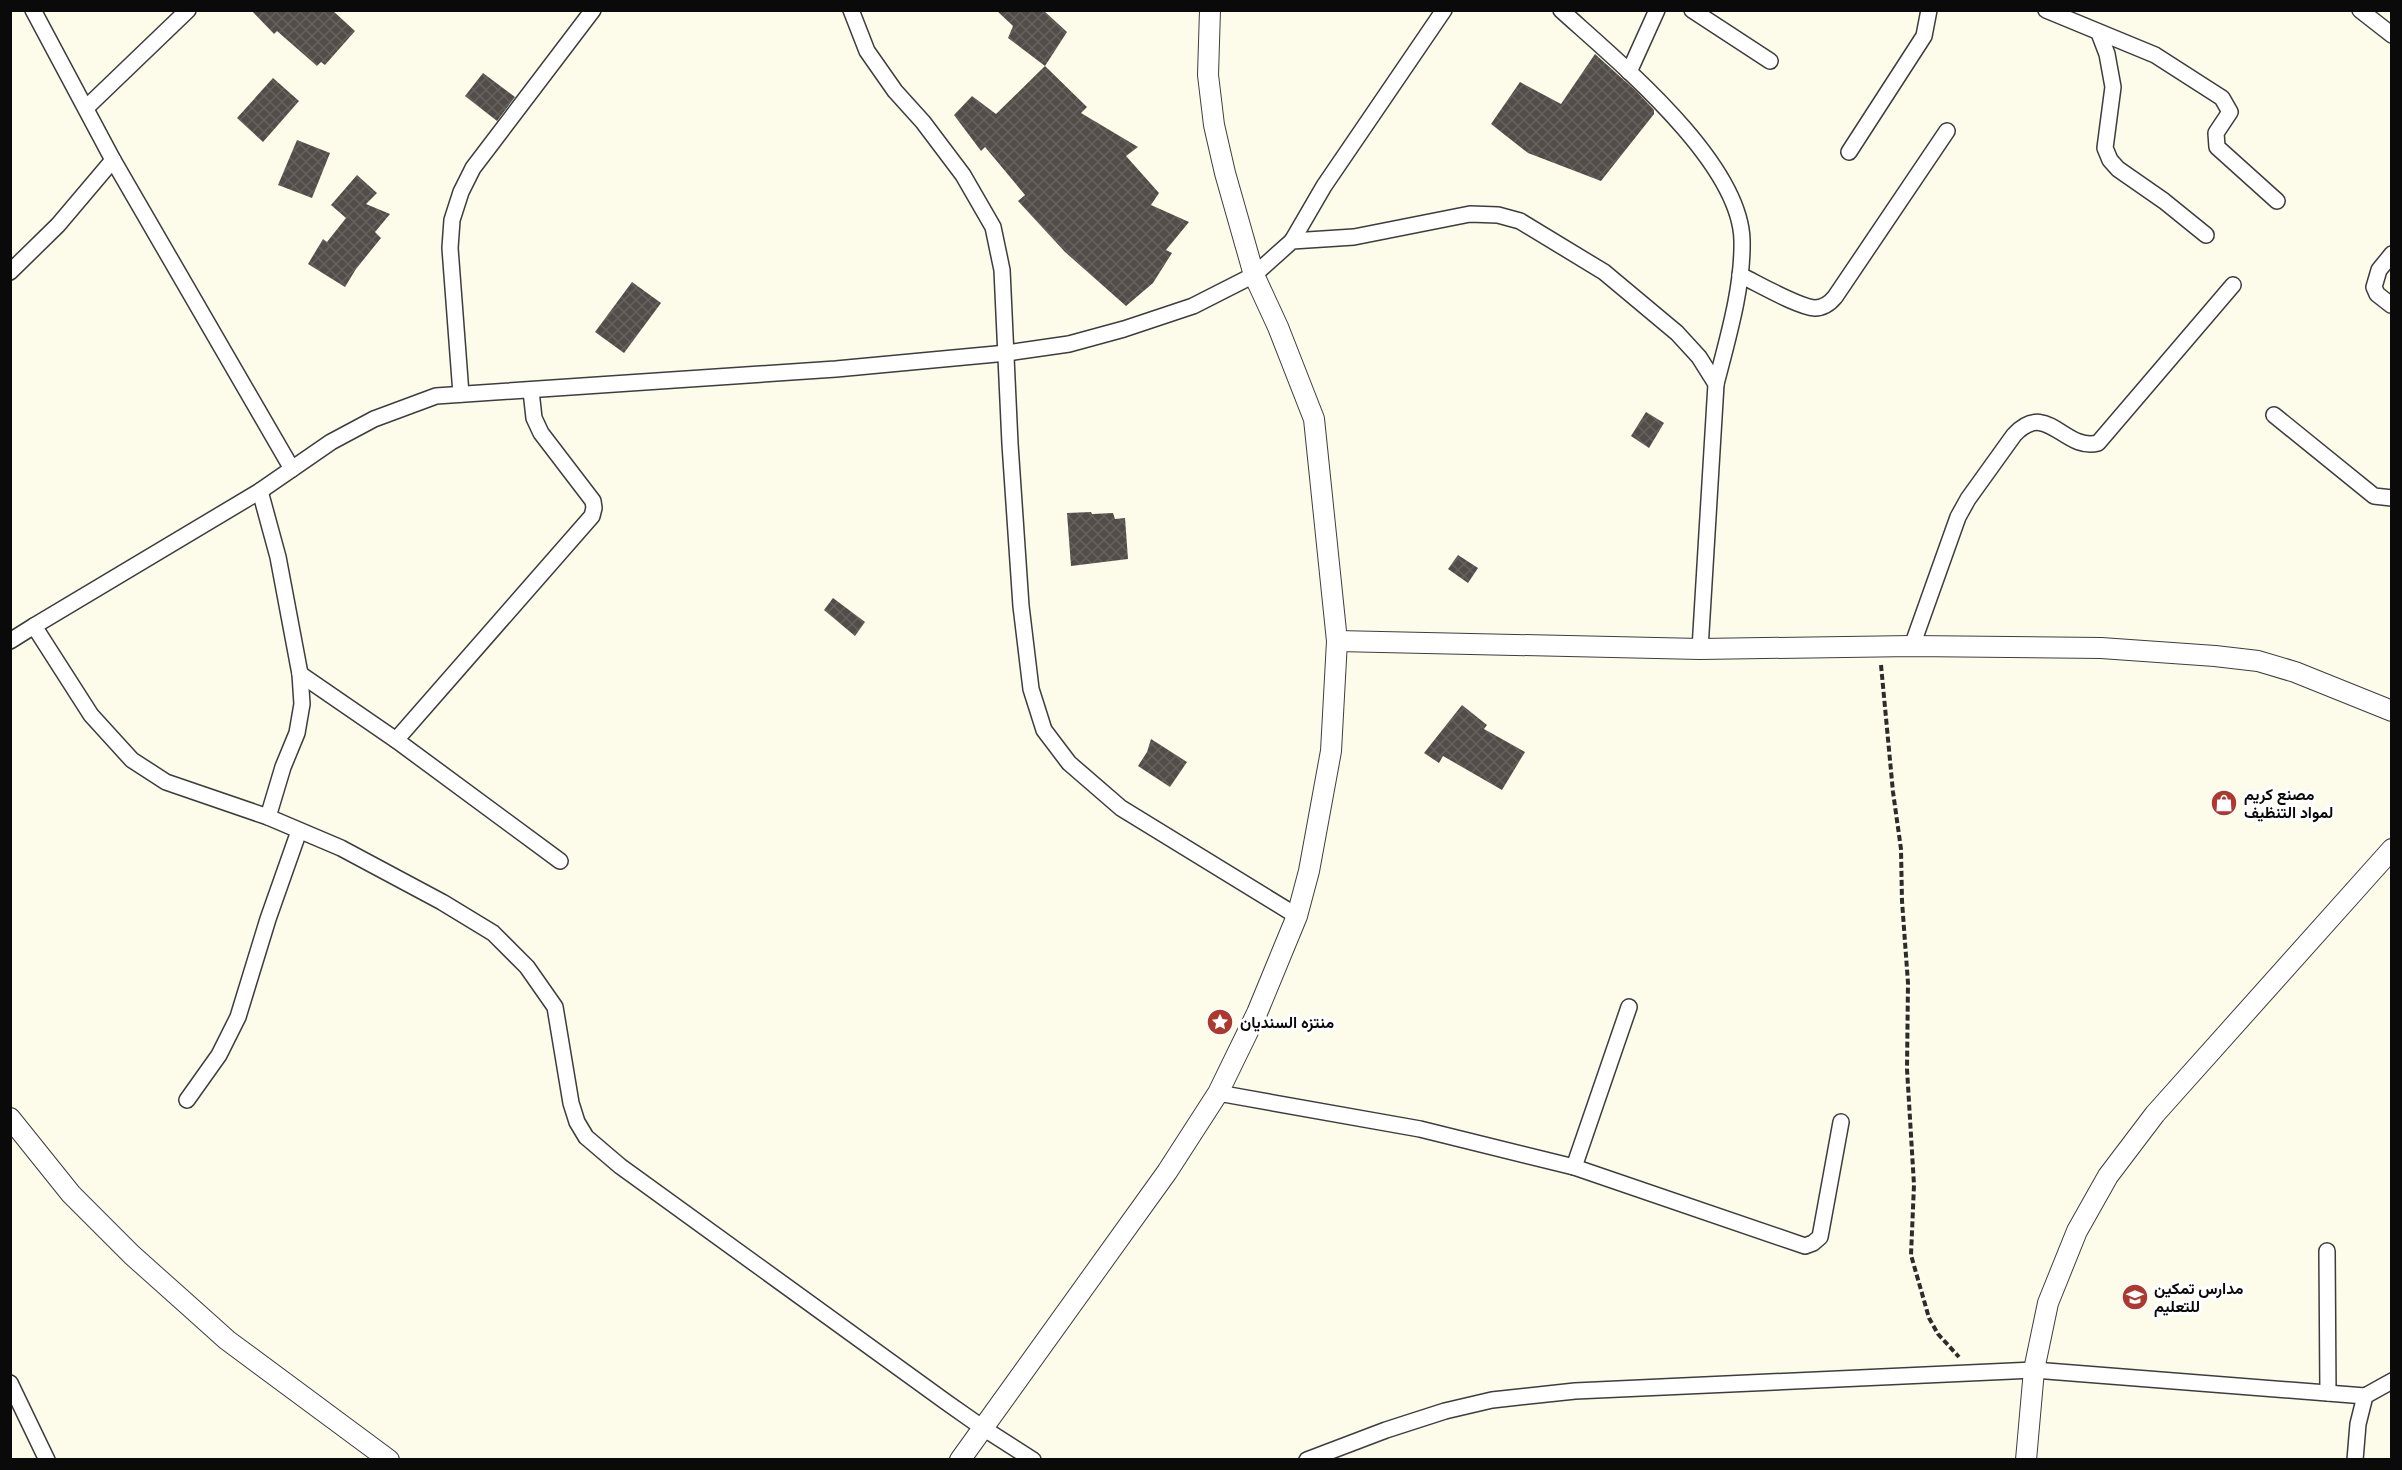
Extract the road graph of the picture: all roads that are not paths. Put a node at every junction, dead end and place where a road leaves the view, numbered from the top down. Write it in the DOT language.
graph roads {
  1 [pos="33,10"];
  2 [pos="188,10"];
  3 [pos="593,10"];
  4 [pos="851,10"];
  5 [pos="1210,10"];
  6 [pos="1444,10"];
  7 [pos="1561,10"];
  8 [pos="1657,10"];
  9 [pos="1692,10"];
  10 [pos="2046,10"];
  11 [pos="2360,10"];
  12 [pos="1928,11"];
  13 [pos="2098,33"];
  14 [pos="2391,35"];
  15 [pos="1770,60"];
  16 [pos="1629,72"];
  17 [pos="87,107"];
  18 [pos="1947,131"];
  19 [pos="1849,152"];
  20 [pos="113,160"];
  21 [pos="2277,201"];
  22 [pos="2206,235"];
  23 [pos="1292,241"];
  24 [pos="2391,254"];
  25 [pos="10,272"];
  26 [pos="1254,274"];
  27 [pos="1740,274"];
  28 [pos="2233,285"];
  29 [pos="2391,305"];
  30 [pos="1007,353"];
  31 [pos="1716,384"];
  32 [pos="531,391"];
  33 [pos="461,394"];
  34 [pos="2274,415"];
  35 [pos="292,469"];
  36 [pos="260,491"];
  37 [pos="2391,498"];
  38 [pos="34,626"];
  39 [pos="10,641"];
  40 [pos="1337,641"];
  41 [pos="1912,646"];
  42 [pos="1700,649"];
  43 [pos="300,674"];
  44 [pos="2391,711"];
  45 [pos="396,740"];
  46 [pos="268,817"];
  47 [pos="299,831"];
  48 [pos="2391,849"];
  49 [pos="560,861"];
  50 [pos="1297,916"];
  51 [pos="1629,1007"];
  52 [pos="1218,1093"];
  53 [pos="187,1100"];
  54 [pos="10,1118"];
  55 [pos="1841,1122"];
  56 [pos="1574,1167"];
  57 [pos="2327,1251"];
  58 [pos="2034,1370"];
  59 [pos="2391,1382"];
  60 [pos="10,1383"];
  61 [pos="2328,1393"];
  62 [pos="2366,1396"];
  63 [pos="983,1428"];
  64 [pos="47,1460"];
  65 [pos="389,1460"];
  66 [pos="960,1460"];
  67 [pos="1033,1460"];
  68 [pos="1307,1460"];
  69 [pos="2026,1460"];
  70 [pos="2355,1460"];
  1 -- 17 [label="street"];
  2 -- 17 [label="street"];
  3 -- 33 [label="street"];
  4 -- 30 [label="street"];
  5 -- 26 [label="street"];
  6 -- 23 [label="street"];
  7 -- 16 [label="street"];
  8 -- 16 [label="street"];
  9 -- 15 [label="street"];
  10 -- 13 [label="street"];
  11 -- 14 [label="street"];
  12 -- 19 [label="street"];
  13 -- 21 [label="street"];
  13 -- 22 [label="street"];
  16 -- 27 [label="street"];
  17 -- 20 [label="street"];
  18 -- 27 [label="street"];
  20 -- 25 [label="street"];
  20 -- 35 [label="street"];
  23 -- 26 [label="street"];
  23 -- 31 [label="street"];
  24 -- 29 [label="street"];
  26 -- 30 [label="street"];
  26 -- 40 [label="street"];
  27 -- 31 [label="street"];
  28 -- 41 [label="street"];
  30 -- 32 [label="street"];
  30 -- 50 [label="street"];
  31 -- 42 [label="street"];
  32 -- 33 [label="street"];
  32 -- 45 [label="street"];
  33 -- 35 [label="street"];
  34 -- 37 [label="street"];
  35 -- 36 [label="street"];
  36 -- 38 [label="street"];
  36 -- 43 [label="street"];
  38 -- 39 [label="street"];
  38 -- 46 [label="street"];
  40 -- 42 [label="street"];
  40 -- 50 [label="street"];
  41 -- 42 [label="street"];
  41 -- 44 [label="street"];
  43 -- 45 [label="street"];
  43 -- 46 [label="street"];
  45 -- 49 [label="street"];
  46 -- 47 [label="street"];
  47 -- 53 [label="street"];
  47 -- 63 [label="street"];
  48 -- 58 [label="street"];
  50 -- 52 [label="street"];
  51 -- 56 [label="street"];
  52 -- 56 [label="street"];
  52 -- 63 [label="street"];
  54 -- 65 [label="street"];
  55 -- 56 [label="street"];
  57 -- 61 [label="street"];
  58 -- 61 [label="street"];
  58 -- 68 [label="street"];
  58 -- 69 [label="street"];
  59 -- 62 [label="street"];
  60 -- 64 [label="street"];
  61 -- 62 [label="street"];
  62 -- 70 [label="street"];
  63 -- 66 [label="street"];
  63 -- 67 [label="street"];
}
